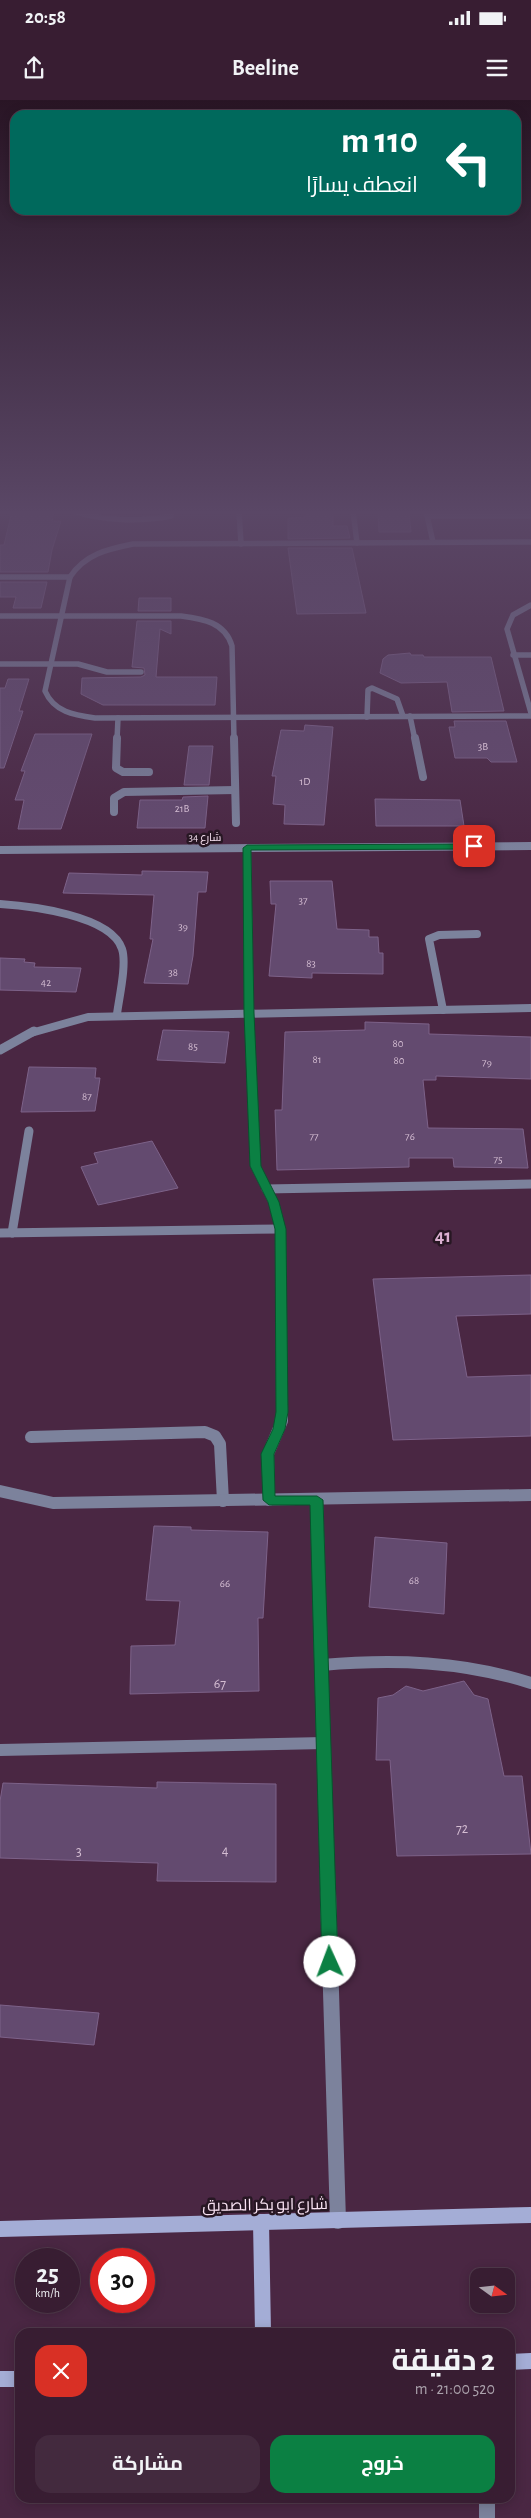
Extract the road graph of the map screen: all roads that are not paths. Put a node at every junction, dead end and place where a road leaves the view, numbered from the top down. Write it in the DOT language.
graph roads {
  1 [pos="60,624"];
  2 [pos="212,624"];
  3 [pos="508,624"];
  4 [pos="513,655"];
  5 [pos="531,655"];
  6 [pos="0,664"];
  7 [pos="52,664"];
  8 [pos="141,672"];
  9 [pos="529,698"];
  10 [pos="531,715"];
  11 [pos="406,716"];
  12 [pos="234,717"];
  13 [pos="367,717"];
  14 [pos="118,718"];
  15 [pos="149,772"];
  16 [pos="423,777"];
  17 [pos="236,790"];
  18 [pos="114,812"];
  19 [pos="236,823"];
  20 [pos="531,846"];
  21 [pos="247,848"];
  22 [pos="0,850"];
  23 [pos="0,904"];
  24 [pos="478,934"];
  25 [pos="531,1008"];
  26 [pos="443,1010"];
  27 [pos="249,1013"];
  28 [pos="117,1014"];
  29 [pos="0,1050"];
  30 [pos="29,1131"];
  31 [pos="531,1184"];
  32 [pos="266,1189"];
  33 [pos="280,1229"];
  34 [pos="0,1233"];
  35 [pos="12,1233"];
  36 [pos="31,1437"];
  37 [pos="0,1491"];
  38 [pos="531,1495"];
  39 [pos="269,1500"];
  40 [pos="317,1500"];
  41 [pos="223,1501"];
  42 [pos="322,1665"];
  43 [pos="531,1683"];
  44 [pos="324,1743"];
  45 [pos="0,1750"];
  46 [pos="531,2215"];
  47 [pos="338,2221"];
  48 [pos="261,2222"];
  49 [pos="0,2229"];
  50 [pos="263,2328"];
  51 [pos="531,2361"];
  52 [pos="515,2362"];
  53 [pos="15,2378"];
  54 [pos="0,2379"];
  55 [pos="487,2503"];
  56 [pos="487,2518"];
  1 -- 7 [label="street"];
  2 -- 12 [label="street"];
  3 -- 4 [label="street"];
  4 -- 5 [label="street"];
  4 -- 9 [label="street"];
  6 -- 7 [label="street"];
  7 -- 8 [label="street"];
  7 -- 14 [label="street"];
  9 -- 10 [label="street"];
  10 -- 11 [label="street"];
  11 -- 13 [label="street"];
  11 -- 13 [label="street"];
  11 -- 16 [label="street"];
  12 -- 13 [label="street"];
  12 -- 14 [label="street"];
  12 -- 17 [label="street"];
  14 -- 15 [label="street"];
  17 -- 18 [label="street"];
  17 -- 19 [label="street"];
  20 -- 21 [label="street, شارع 34"];
  21 -- 22 [label="street, شارع 34"];
  21 -- 27 [label="street"];
  23 -- 28 [label="street"];
  24 -- 26 [label="street"];
  25 -- 26 [label="street"];
  26 -- 27 [label="street"];
  27 -- 28 [label="street"];
  27 -- 32 [label="street"];
  28 -- 29 [label="street"];
  30 -- 35 [label="street"];
  31 -- 32 [label="street"];
  32 -- 33 [label="street"];
  33 -- 35 [label="street"];
  33 -- 39 [label="street"];
  34 -- 35 [label="street"];
  36 -- 41 [label="street"];
  37 -- 41 [label="street"];
  38 -- 40 [label="street"];
  39 -- 40 [label="street"];
  39 -- 41 [label="street"];
  40 -- 42 [label="street"];
  42 -- 43 [label="street"];
  42 -- 44 [label="street"];
  44 -- 45 [label="street"];
  44 -- 47 [label="street"];
  46 -- 47 [label="main road, شارع ابو بكر الصديق"];
  47 -- 48 [label="main road, شارع ابو بكر الصديق"];
  48 -- 49 [label="main road, شارع ابو بكر الصديق"];
  48 -- 50 [label="main road"];
  51 -- 52 [label="main road"];
  53 -- 54 [label="main road"];
  55 -- 56 [label="street"];
}
